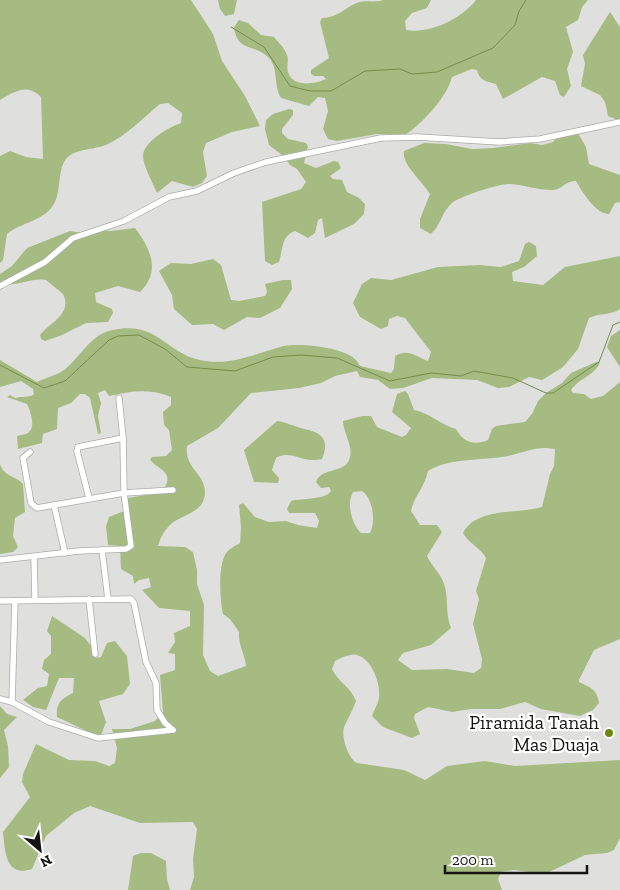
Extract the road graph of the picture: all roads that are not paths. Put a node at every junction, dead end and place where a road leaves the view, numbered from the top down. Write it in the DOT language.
graph roads {
  1 [pos="620,122"];
  2 [pos="0,286"];
  3 [pos="119,398"];
  4 [pos="123,438"];
  5 [pos="30,452"];
  6 [pos="173,490"];
  7 [pos="124,493"];
  8 [pos="89,498"];
  9 [pos="54,505"];
  10 [pos="102,550"];
  11 [pos="65,553"];
  12 [pos="34,557"];
  13 [pos="0,560"];
  14 [pos="89,599"];
  15 [pos="108,599"];
  16 [pos="35,600"];
  17 [pos="0,601"];
  18 [pos="16,601"];
  19 [pos="94,654"];
  20 [pos="0,699"];
  21 [pos="12,702"];
  1 -- 2 [label="street"];
  3 -- 4 [label="street"];
  4 -- 7 [label="street"];
  4 -- 8 [label="street"];
  5 -- 9 [label="street"];
  6 -- 7 [label="street"];
  7 -- 8 [label="street"];
  7 -- 10 [label="street"];
  8 -- 9 [label="street"];
  9 -- 11 [label="street"];
  10 -- 11 [label="street"];
  10 -- 15 [label="street"];
  11 -- 12 [label="street"];
  12 -- 13 [label="street"];
  12 -- 16 [label="street"];
  14 -- 15 [label="street"];
  14 -- 16 [label="street"];
  14 -- 19 [label="street"];
  15 -- 21 [label="street"];
  16 -- 18 [label="street"];
  17 -- 18 [label="street"];
  18 -- 21 [label="street"];
  20 -- 21 [label="street"];
}
